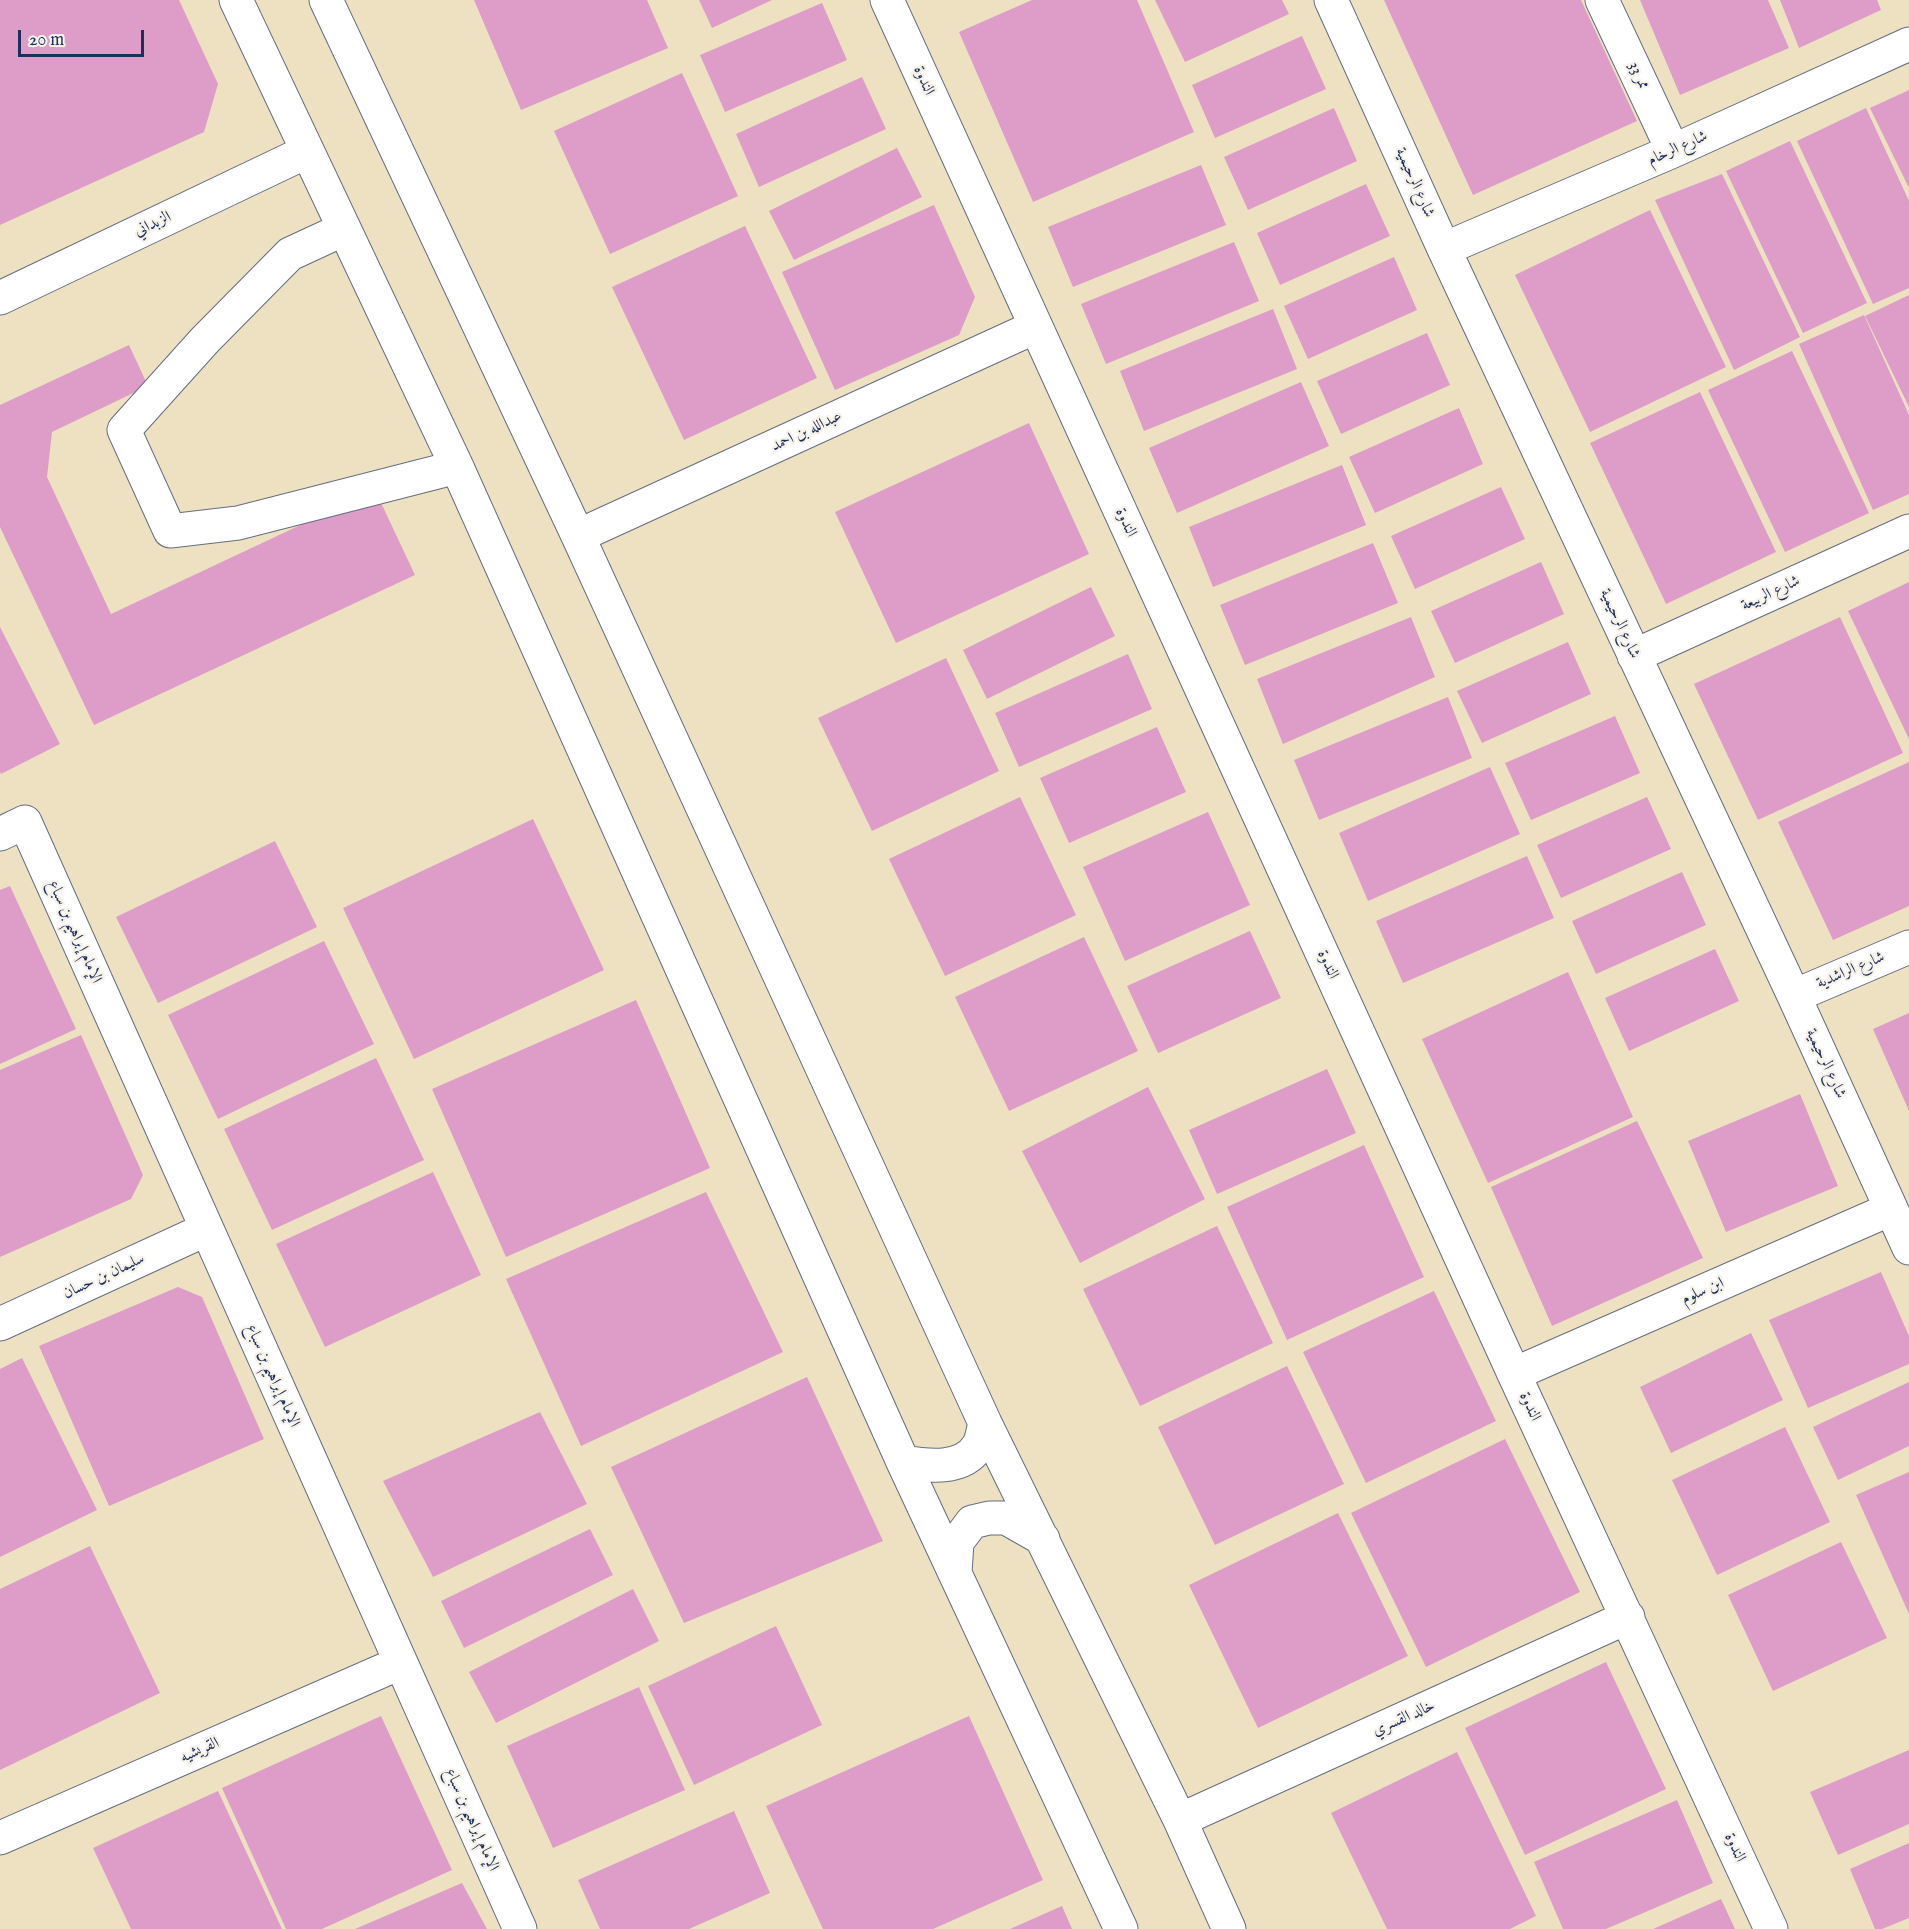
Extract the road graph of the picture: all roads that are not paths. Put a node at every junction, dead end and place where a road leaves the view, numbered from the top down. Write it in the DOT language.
graph roads {
  1 [pos="236,0"];
  2 [pos="326,0"];
  3 [pos="1331,0"];
  4 [pos="1602,0"];
  5 [pos="892,2"];
  6 [pos="1909,44"];
  7 [pos="1673,151"];
  8 [pos="306,152"];
  9 [pos="344,228"];
  10 [pos="1444,249"];
  11 [pos="0,298"];
  12 [pos="1035,327"];
  13 [pos="457,467"];
  14 [pos="1909,531"];
  15 [pos="578,536"];
  16 [pos="1634,656"];
  17 [pos="13,828"];
  18 [pos="1909,947"];
  19 [pos="1794,996"];
  20 [pos="1891,1209"];
  21 [pos="207,1229"];
  22 [pos="1909,1248"];
  23 [pos="0,1324"];
  24 [pos="1514,1374"];
  25 [pos="985,1423"];
  26 [pos="903,1462"];
  27 [pos="1043,1539"];
  28 [pos="956,1573"];
  29 [pos="1628,1617"];
  30 [pos="400,1663"];
  31 [pos="1180,1820"];
  32 [pos="0,1838"];
  33 [pos="520,1929"];
  34 [pos="1121,1929"];
  35 [pos="1228,1929"];
  36 [pos="1771,1929"];
  1 -- 8 [label="street"];
  2 -- 15 [label="street"];
  3 -- 10 [label="street, شارع الرحيمية"];
  4 -- 7 [label="street, ممر 33"];
  5 -- 12 [label="street, الندوة"];
  6 -- 7 [label="street, شارع الرخام"];
  7 -- 10 [label="street, شارع الرخام"];
  8 -- 9 [label="street"];
  8 -- 11 [label="street, الزبداني"];
  9 -- 13 [label="street"];
  9 -- 13 [label="street"];
  10 -- 16 [label="street, شارع الرحيمية"];
  12 -- 15 [label="street, عبدالله بن احمد"];
  12 -- 24 [label="street, الندوة"];
  13 -- 26 [label="street"];
  14 -- 16 [label="street, شارع الربيعة"];
  15 -- 25 [label="street"];
  16 -- 19 [label="street, شارع الرحيمية"];
  17 -- 21 [label="street, الإمام إبراهيم بن سباع"];
  18 -- 19 [label="street, شارع الراشدية"];
  19 -- 20 [label="street, شارع الرحيمية"];
  20 -- 22 [label="street, شارع الرحيمية"];
  20 -- 24 [label="street, ابن سلوم"];
  21 -- 23 [label="street, سليمان بن حسان"];
  21 -- 30 [label="street, الإمام إبراهيم بن سباع"];
  24 -- 29 [label="street, الندوة"];
  25 -- 26 [label="street"];
  25 -- 27 [label="street"];
  26 -- 28 [label="street"];
  27 -- 28 [label="street"];
  27 -- 31 [label="street"];
  28 -- 34 [label="street"];
  29 -- 31 [label="street, خالد القسري"];
  29 -- 36 [label="street, الندوة"];
  30 -- 32 [label="street, القريشيه"];
  30 -- 33 [label="street, الإمام إبراهيم بن سباع"];
  31 -- 35 [label="street"];
}
